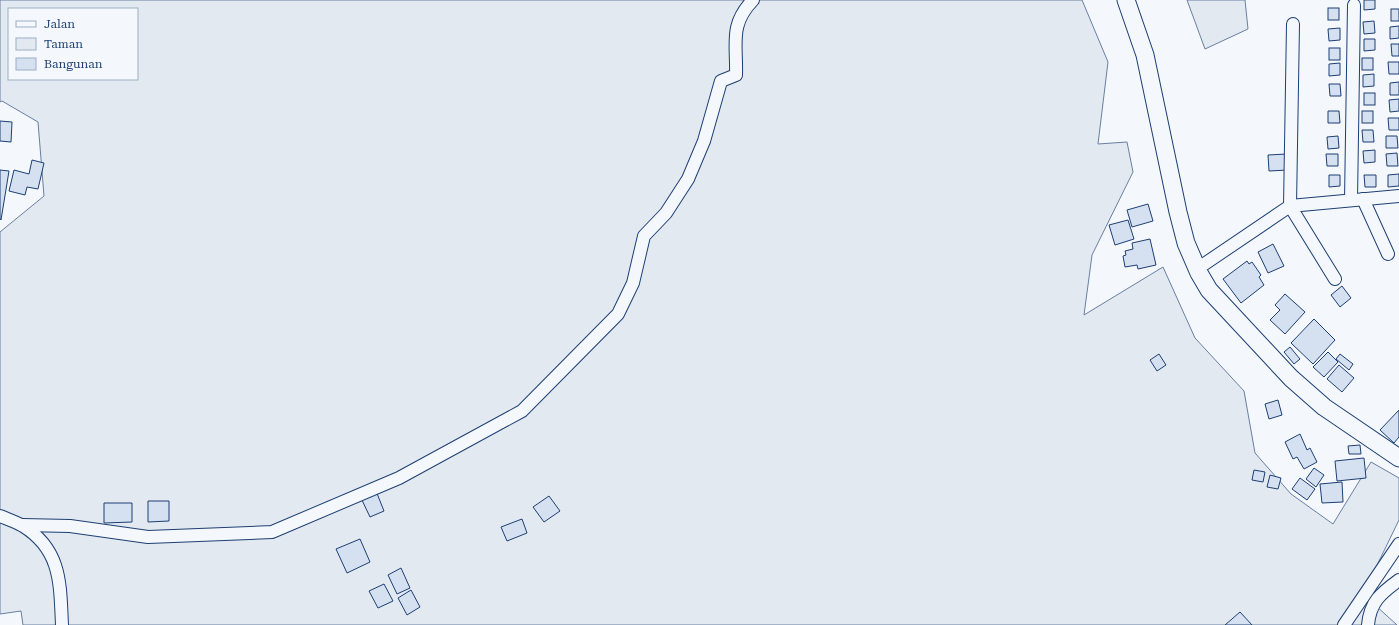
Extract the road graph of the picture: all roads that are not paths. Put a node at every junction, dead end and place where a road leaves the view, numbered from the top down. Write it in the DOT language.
graph roads {
  1 [pos="753,0"];
  2 [pos="1126,0"];
  3 [pos="1354,5"];
  4 [pos="1293,24"];
  5 [pos="1399,196"];
  6 [pos="1357,200"];
  7 [pos="1290,206"];
  8 [pos="1388,254"];
  9 [pos="1197,269"];
  10 [pos="1335,278"];
  11 [pos="1399,458"];
  12 [pos="0,516"];
  13 [pos="22,526"];
  14 [pos="1399,544"];
  15 [pos="1399,580"];
  16 [pos="62,625"];
  17 [pos="1344,625"];
  18 [pos="1368,625"];
  1 -- 13 [label="street"];
  2 -- 9 [label="street"];
  3 -- 6 [label="street"];
  4 -- 7 [label="street"];
  5 -- 6 [label="street"];
  6 -- 7 [label="street"];
  6 -- 8 [label="street"];
  7 -- 9 [label="street"];
  7 -- 10 [label="street"];
  9 -- 11 [label="street"];
  12 -- 13 [label="street"];
  13 -- 16 [label="street"];
  14 -- 17 [label="street"];
  15 -- 18 [label="street"];
}
